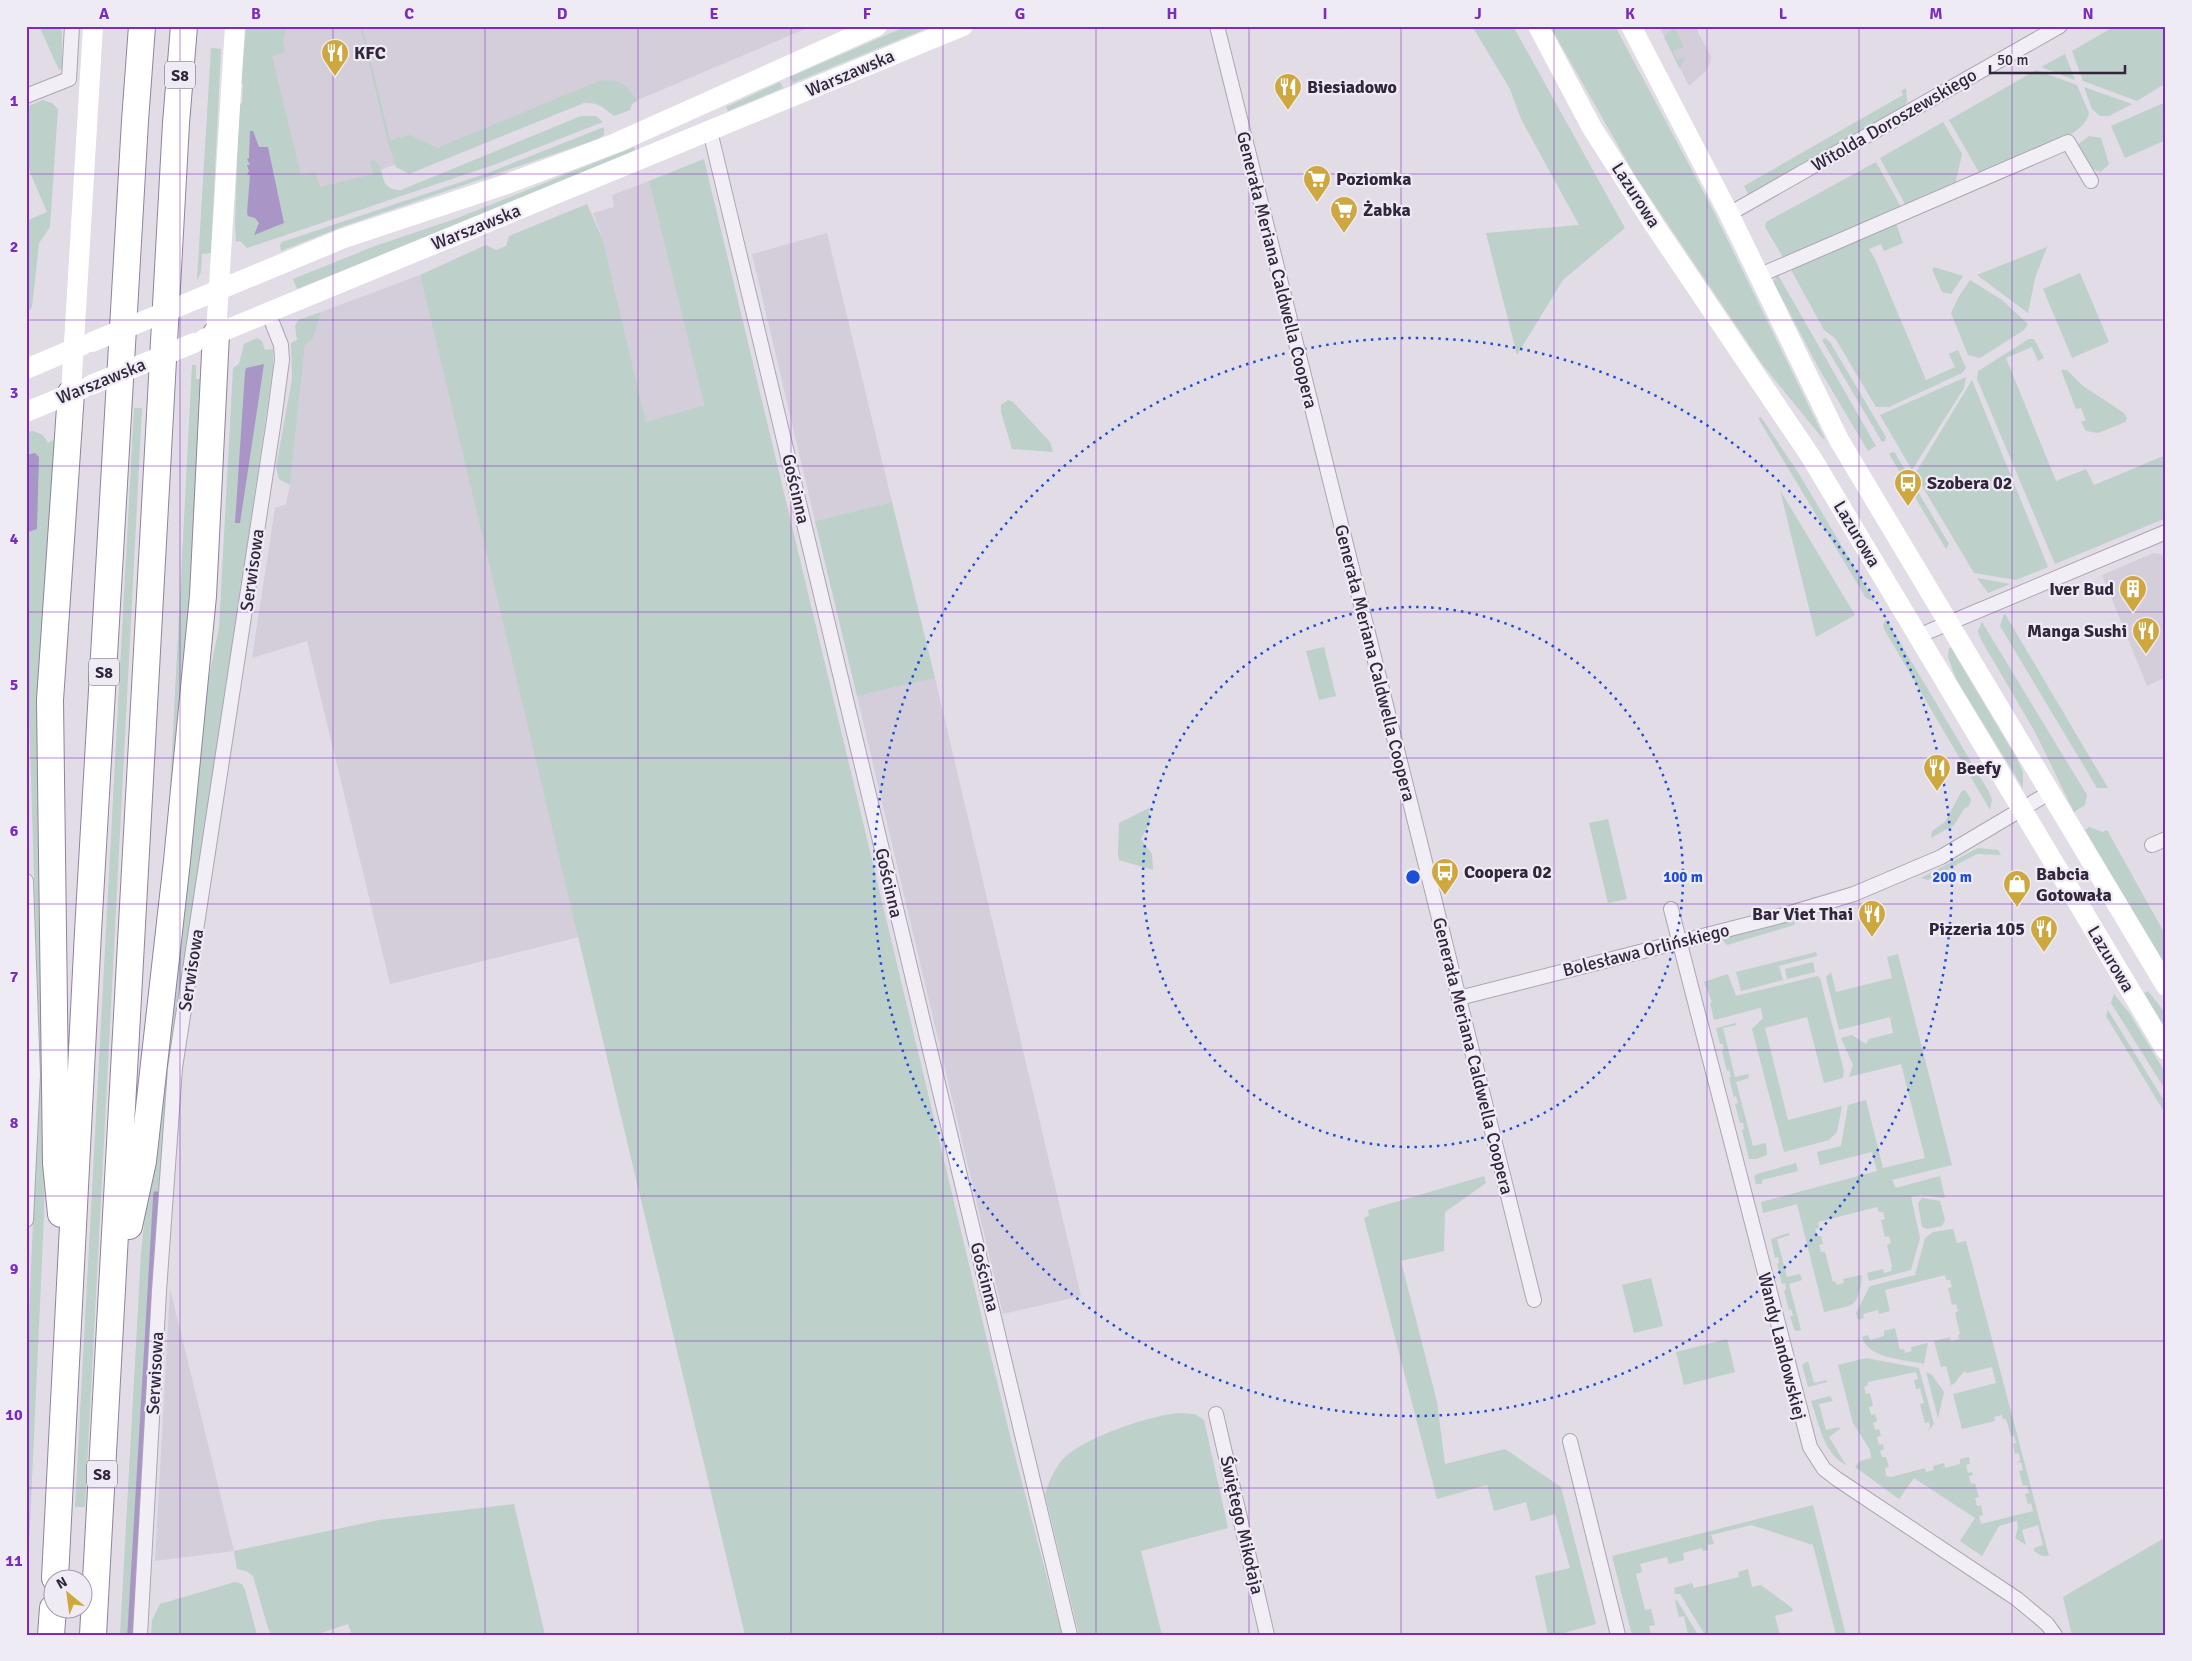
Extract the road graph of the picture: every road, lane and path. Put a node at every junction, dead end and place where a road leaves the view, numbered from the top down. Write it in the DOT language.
graph roads {
  1 [pos="72,26"];
  2 [pos="93,26"];
  3 [pos="142,26"];
  4 [pos="184,26"];
  5 [pos="235,26"];
  6 [pos="877,26"];
  7 [pos="962,26"];
  8 [pos="1217,26"];
  9 [pos="1538,26"];
  10 [pos="1631,26"];
  11 [pos="2060,26"];
  12 [pos="26,96"];
  13 [pos="710,131"];
  14 [pos="2091,181"];
  15 [pos="1729,214"];
  16 [pos="1758,276"];
  17 [pos="219,290"];
  18 [pos="268,312"];
  19 [pos="205,339"];
  20 [pos="83,345"];
  21 [pos="26,369"];
  22 [pos="81,389"];
  23 [pos="26,412"];
  24 [pos="2166,532"];
  25 [pos="1949,623"];
  26 [pos="1918,636"];
  27 [pos="2049,793"];
  28 [pos="2021,809"];
  29 [pos="2166,839"];
  30 [pos="2152,845"];
  31 [pos="26,881"];
  32 [pos="1671,909"];
  33 [pos="1680,942"];
  34 [pos="2166,986"];
  35 [pos="1459,998"];
  36 [pos="29,1048"];
  37 [pos="2166,1050"];
  38 [pos="26,1220"];
  39 [pos="1534,1300"];
  40 [pos="69,1304"];
  41 [pos="111,1312"];
  42 [pos="1216,1414"];
  43 [pos="1570,1441"];
  44 [pos="55,1568"];
  45 [pos="53,1618"];
  46 [pos="52,1635"];
  47 [pos="94,1635"];
  48 [pos="140,1635"];
  49 [pos="1070,1635"];
  50 [pos="1267,1635"];
  51 [pos="1618,1635"];
  52 [pos="2055,1635"];
  1 -- 12 [label="street"];
  2 -- 20 [label="main road"];
  3 -- 40 [label="highway, S8"];
  4 -- 41 [label="highway, S8"];
  5 -- 17 [label="main road"];
  6 -- 17 [label="main road, Warszawska"];
  7 -- 13 [label="main road, Warszawska"];
  8 -- 35 [label="street, Generała Meriana Caldwella Coopera"];
  9 -- 26 [label="main road, Lazurowa"];
  10 -- 15 [label="main road, Lazurowa"];
  11 -- 15 [label="street, Witolda Doroszewskiego"];
  13 -- 18 [label="main road, Warszawska"];
  13 -- 49 [label="street, Gościnna"];
  14 -- 16 [label="street"];
  15 -- 16 [label="main road, Lazurowa"];
  16 -- 25 [label="main road, Lazurowa"];
  17 -- 19 [label="main road"];
  17 -- 20 [label="main road, Warszawska, bridge"];
  18 -- 19 [label="main road, Warszawska"];
  18 -- 48 [label="street, Serwisowa"];
  19 -- 22 [label="main road, Warszawska, bridge"];
  19 -- 41 [label="highway"];
  20 -- 21 [label="main road, Warszawska"];
  20 -- 22 [label="main road"];
  22 -- 23 [label="main road, Warszawska"];
  22 -- 40 [label="highway"];
  24 -- 25 [label="street"];
  25 -- 26 [label="street"];
  25 -- 27 [label="main road, Lazurowa"];
  26 -- 28 [label="main road, Lazurowa"];
  27 -- 28 [label="street, Bolesława Orlińskiego"];
  27 -- 34 [label="main road, Lazurowa"];
  28 -- 33 [label="street, Bolesława Orlińskiego"];
  28 -- 37 [label="main road, Lazurowa"];
  29 -- 30 [label="street"];
  31 -- 36 [label="street"];
  32 -- 33 [label="street, Wandy Landowskiej"];
  33 -- 35 [label="street, Bolesława Orlińskiego"];
  33 -- 52 [label="street, Wandy Landowskiej"];
  35 -- 39 [label="street, Generała Meriana Caldwella Coopera"];
  36 -- 38 [label="street"];
  40 -- 44 [label="highway, S8"];
  41 -- 47 [label="highway, S8"];
  42 -- 50 [label="street, Świętego Mikołaja"];
  43 -- 51 [label="street"];
  45 -- 46 [label="highway"];
}
